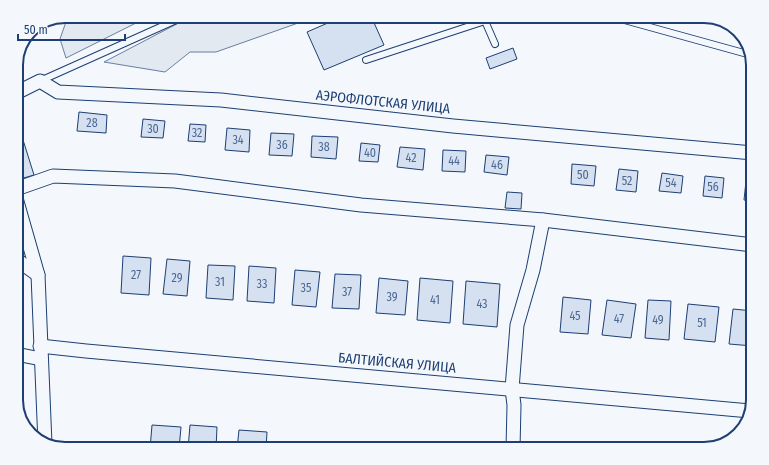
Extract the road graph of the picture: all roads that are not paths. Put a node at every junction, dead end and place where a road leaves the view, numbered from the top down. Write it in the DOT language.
graph roads {
  1 [pos="169,23"];
  2 [pos="472,23"];
  3 [pos="488,23"];
  4 [pos="635,23"];
  5 [pos="495,44"];
  6 [pos="745,54"];
  7 [pos="366,60"];
  8 [pos="40,81"];
  9 [pos="23,90"];
  10 [pos="746,152"];
  11 [pos="23,187"];
  12 [pos="543,220"];
  13 [pos="23,222"];
  14 [pos="746,244"];
  15 [pos="23,265"];
  16 [pos="38,275"];
  17 [pos="40,346"];
  18 [pos="23,355"];
  19 [pos="41,359"];
  20 [pos="512,389"];
  21 [pos="745,411"];
  22 [pos="45,436"];
  23 [pos="513,442"];
  1 -- 8 [label="lane"];
  2 -- 7 [label="lane"];
  3 -- 5 [label="lane"];
  4 -- 6 [label="lane"];
  8 -- 9 [label="street"];
  8 -- 10 [label="street, АЭРОФЛОТСКАЯ УЛИЦА"];
  11 -- 12 [label="street"];
  12 -- 14 [label="street"];
  12 -- 20 [label="street"];
  13 -- 16 [label="street"];
  15 -- 16 [label="street"];
  16 -- 17 [label="street"];
  17 -- 19 [label="street"];
  17 -- 20 [label="street, БАЛТИЙСКАЯ УЛИЦА"];
  18 -- 19 [label="street"];
  19 -- 22 [label="street"];
  20 -- 21 [label="street, БАЛТИЙСКАЯ УЛИЦА"];
  20 -- 23 [label="street"];
}
